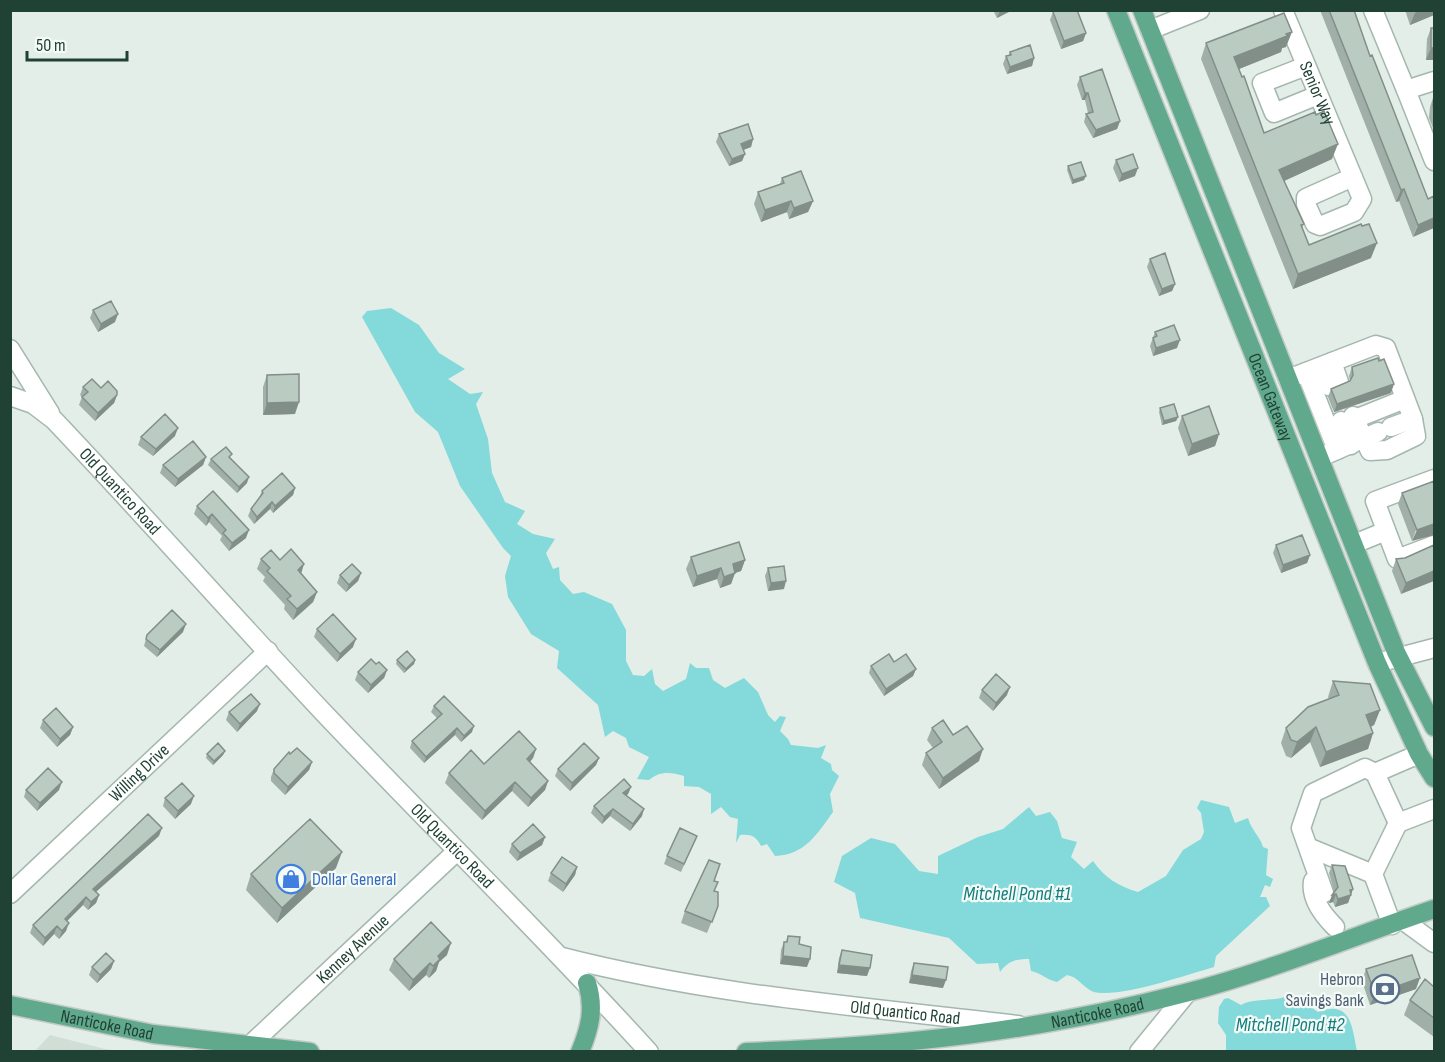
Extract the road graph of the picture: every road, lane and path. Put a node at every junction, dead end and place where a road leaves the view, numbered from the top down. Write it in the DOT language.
graph roads {
  1 [pos="1116,10"];
  2 [pos="1142,10"];
  3 [pos="1283,10"];
  4 [pos="1373,10"];
  5 [pos="1192,12"];
  6 [pos="1150,30"];
  7 [pos="1306,66"];
  8 [pos="1434,81"];
  9 [pos="1406,90"];
  10 [pos="1318,95"];
  11 [pos="1434,161"];
  12 [pos="1353,177"];
  13 [pos="10,349"];
  14 [pos="1320,367"];
  15 [pos="1288,379"];
  16 [pos="1334,384"];
  17 [pos="10,396"];
  18 [pos="1406,399"];
  19 [pos="1413,419"];
  20 [pos="54,420"];
  21 [pos="1364,439"];
  22 [pos="1320,458"];
  23 [pos="1434,479"];
  24 [pos="1386,531"];
  25 [pos="1354,544"];
  26 [pos="1434,544"];
  27 [pos="1434,648"];
  28 [pos="268,651"];
  29 [pos="1398,656"];
  30 [pos="1377,663"];
  31 [pos="1429,709"];
  32 [pos="1434,727"];
  33 [pos="1427,766"];
  34 [pos="1375,773"];
  35 [pos="1434,791"];
  36 [pos="1434,809"];
  37 [pos="1398,823"];
  38 [pos="1310,848"];
  39 [pos="457,851"];
  40 [pos="1316,868"];
  41 [pos="1373,874"];
  42 [pos="10,894"];
  43 [pos="1431,908"];
  44 [pos="1398,922"];
  45 [pos="1338,935"];
  46 [pos="1434,943"];
  47 [pos="560,957"];
  48 [pos="587,983"];
  49 [pos="1187,993"];
  50 [pos="10,1005"];
  51 [pos="1034,1027"];
  52 [pos="975,1036"];
  53 [pos="249,1046"];
  54 [pos="800,1050"];
  55 [pos="846,1050"];
  56 [pos="310,1052"];
  57 [pos="580,1052"];
  58 [pos="649,1052"];
  59 [pos="746,1052"];
  60 [pos="944,1052"];
  61 [pos="1139,1052"];
  1 -- 30 [label="main road, Ocean Gateway"];
  2 -- 6 [label="main road, Ocean Gateway"];
  3 -- 7 [label="street, Senior Way"];
  4 -- 9 [label="street"];
  5 -- 6 [label="street"];
  6 -- 15 [label="main road, Ocean Gateway"];
  7 -- 10 [label="street, Senior Way"];
  7 -- 10 [label="street"];
  8 -- 9 [label="street"];
  9 -- 11 [label="street"];
  10 -- 12 [label="street, Senior Way"];
  13 -- 20 [label="street"];
  14 -- 15 [label="street"];
  14 -- 16 [label="street"];
  14 -- 18 [label="street"];
  14 -- 21 [label="street"];
  15 -- 22 [label="main road, Ocean Gateway"];
  17 -- 20 [label="street, Old Quantico Road"];
  18 -- 19 [label="street"];
  18 -- 21 [label="street"];
  19 -- 21 [label="street"];
  19 -- 21 [label="street"];
  20 -- 28 [label="street, Old Quantico Road"];
  21 -- 22 [label="street"];
  22 -- 25 [label="main road, Ocean Gateway"];
  23 -- 24 [label="street"];
  24 -- 25 [label="street"];
  24 -- 26 [label="street"];
  25 -- 29 [label="main road, Ocean Gateway"];
  27 -- 29 [label="street"];
  28 -- 39 [label="street, Old Quantico Road"];
  28 -- 42 [label="street, Willing Drive"];
  29 -- 30 [label="street"];
  29 -- 31 [label="main road, Ocean Gateway"];
  30 -- 33 [label="main road, Ocean Gateway"];
  31 -- 32 [label="main road, Ocean Gateway"];
  33 -- 34 [label="street"];
  33 -- 35 [label="main road, Ocean Gateway"];
  34 -- 37 [label="street"];
  34 -- 38 [label="street"];
  36 -- 37 [label="street"];
  37 -- 41 [label="street"];
  38 -- 40 [label="street"];
  38 -- 41 [label="street"];
  39 -- 47 [label="street, Old Quantico Road"];
  39 -- 53 [label="street, Kenney Avenue"];
  40 -- 45 [label="street"];
  40 -- 45 [label="street"];
  41 -- 44 [label="street"];
  43 -- 44 [label="main road, Nanticoke Road"];
  44 -- 45 [label="main road, Nanticoke Road"];
  44 -- 46 [label="street"];
  45 -- 49 [label="main road, Nanticoke Road"];
  47 -- 48 [label="street"];
  47 -- 51 [label="street, Old Quantico Road"];
  48 -- 57 [label="main road"];
  48 -- 58 [label="street"];
  49 -- 51 [label="main road, Nanticoke Road"];
  49 -- 61 [label="street"];
  50 -- 53 [label="main road, Nanticoke Road"];
  51 -- 52 [label="main road, Nanticoke Road"];
  52 -- 55 [label="main road, Nanticoke Road"];
  52 -- 60 [label="main road"];
  53 -- 56 [label="main road, Nanticoke Road"];
  54 -- 55 [label="main road, Nanticoke Road"];
  54 -- 59 [label="main road, Nanticoke Road"];
}
